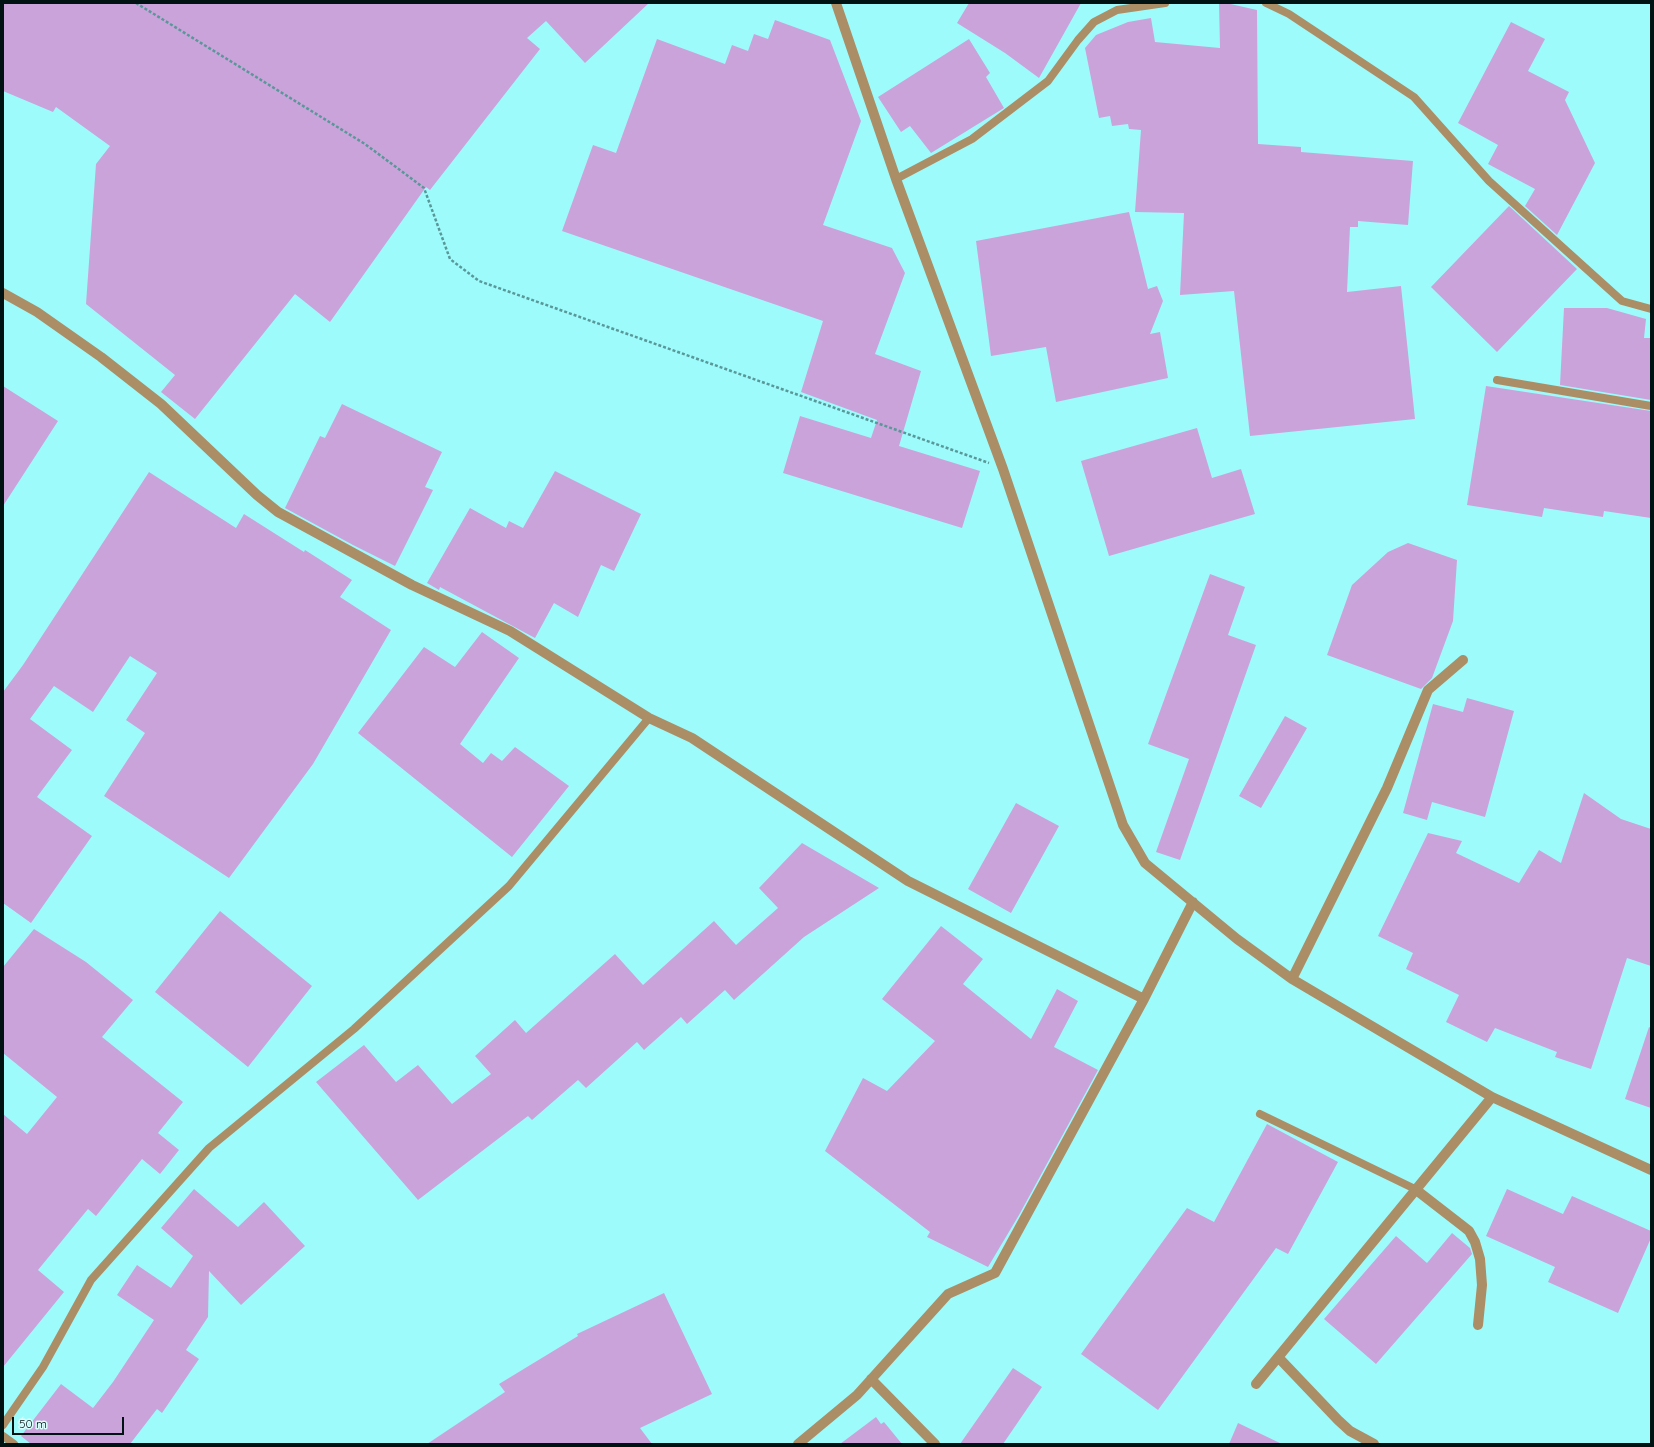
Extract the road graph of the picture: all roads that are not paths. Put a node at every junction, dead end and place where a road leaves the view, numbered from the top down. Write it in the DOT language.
graph roads {
  1 [pos="836,3"];
  2 [pos="1165,3"];
  3 [pos="1266,3"];
  4 [pos="896,178"];
  5 [pos="3,293"];
  6 [pos="1651,308"];
  7 [pos="1497,380"];
  8 [pos="1651,406"];
  9 [pos="1463,660"];
  10 [pos="649,718"];
  11 [pos="1193,902"];
  12 [pos="1292,979"];
  13 [pos="1144,999"];
  14 [pos="1492,1097"];
  15 [pos="1260,1114"];
  16 [pos="1651,1170"];
  17 [pos="1415,1189"];
  18 [pos="1478,1325"];
  19 [pos="1278,1357"];
  20 [pos="871,1379"];
  21 [pos="1256,1384"];
  22 [pos="6,1415"];
  23 [pos="3,1425"];
  24 [pos="3,1436"];
  25 [pos="14,1444"];
  26 [pos="798,1444"];
  27 [pos="935,1444"];
  28 [pos="1374,1444"];
  1 -- 4 [label="street"];
  2 -- 4 [label="lane"];
  3 -- 6 [label="lane"];
  4 -- 11 [label="street"];
  5 -- 10 [label="street"];
  7 -- 8 [label="lane"];
  9 -- 12 [label="street"];
  10 -- 13 [label="street"];
  10 -- 22 [label="lane"];
  11 -- 12 [label="street"];
  11 -- 13 [label="street"];
  12 -- 14 [label="street"];
  13 -- 20 [label="street"];
  14 -- 16 [label="street"];
  14 -- 17 [label="street"];
  15 -- 17 [label="lane"];
  17 -- 18 [label="street"];
  17 -- 19 [label="street"];
  19 -- 21 [label="street"];
  19 -- 28 [label="street"];
  20 -- 26 [label="street"];
  20 -- 27 [label="street"];
  22 -- 23 [label="lane"];
  24 -- 25 [label="lane"];
}
